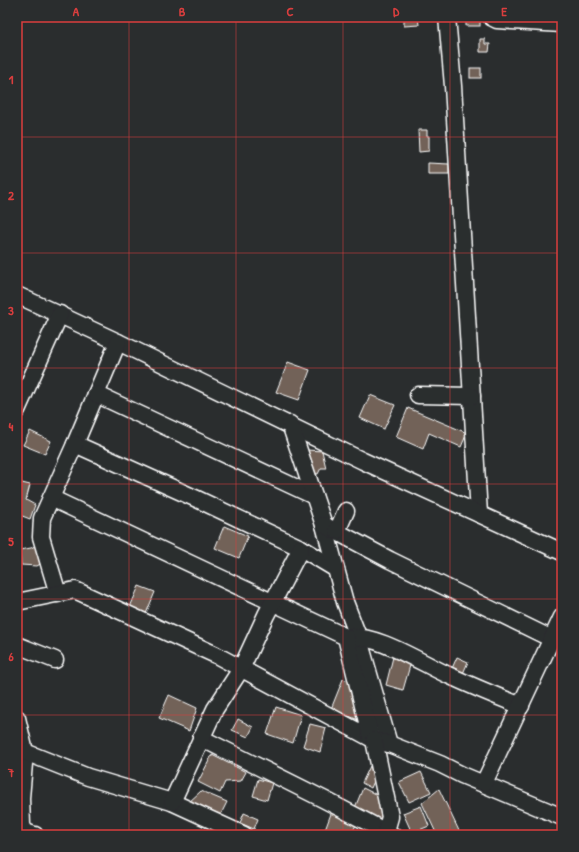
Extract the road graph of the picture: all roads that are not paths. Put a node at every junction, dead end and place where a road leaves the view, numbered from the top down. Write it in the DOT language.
graph roads {
  1 [pos="447,17"];
  2 [pos="491,17"];
  3 [pos="562,24"];
  4 [pos="17,295"];
  5 [pos="60,314"];
  6 [pos="118,342"];
  7 [pos="24,377"];
  8 [pos="96,394"];
  9 [pos="418,395"];
  10 [pos="472,396"];
  11 [pos="17,410"];
  12 [pos="290,424"];
  13 [pos="75,444"];
  14 [pos="314,496"];
  15 [pos="51,498"];
  16 [pos="346,511"];
  17 [pos="479,514"];
  18 [pos="330,528"];
  19 [pos="301,548"];
  20 [pos="562,552"];
  21 [pos="332,566"];
  22 [pos="58,594"];
  23 [pos="17,602"];
  24 [pos="273,602"];
  25 [pos="562,617"];
  26 [pos="351,637"];
  27 [pos="552,639"];
  28 [pos="17,644"];
  29 [pos="55,660"];
  30 [pos="241,669"];
  31 [pos="521,706"];
  32 [pos="17,718"];
  33 [pos="201,738"];
  34 [pos="379,741"];
  35 [pos="21,753"];
  36 [pos="484,783"];
  37 [pos="172,802"];
  38 [pos="562,817"];
  39 [pos="389,828"];
  40 [pos="237,833"];
  41 [pos="26,834"];
  1 -- 10 [label="street"];
  2 -- 3 [label="street"];
  4 -- 5 [label="street"];
  5 -- 6 [label="street"];
  5 -- 7 [label="street"];
  6 -- 8 [label="street"];
  6 -- 12 [label="street"];
  7 -- 11 [label="street"];
  8 -- 13 [label="street"];
  8 -- 14 [label="street"];
  9 -- 10 [label="street"];
  10 -- 17 [label="street"];
  12 -- 14 [label="street"];
  12 -- 17 [label="street"];
  13 -- 15 [label="street"];
  13 -- 19 [label="street"];
  14 -- 18 [label="street"];
  15 -- 22 [label="street"];
  15 -- 24 [label="street"];
  16 -- 18 [label="street"];
  17 -- 20 [label="street"];
  18 -- 21 [label="street"];
  18 -- 27 [label="street"];
  19 -- 21 [label="street"];
  19 -- 24 [label="street"];
  21 -- 26 [label="street"];
  22 -- 23 [label="street"];
  22 -- 30 [label="street"];
  24 -- 26 [label="street"];
  24 -- 30 [label="street"];
  25 -- 27 [label="street"];
  26 -- 31 [label="street"];
  26 -- 34 [label="street"];
  27 -- 31 [label="street"];
  28 -- 29 [label="street"];
  30 -- 33 [label="street"];
  30 -- 34 [label="street"];
  31 -- 36 [label="street"];
  32 -- 35 [label="street"];
  33 -- 37 [label="street"];
  33 -- 39 [label="street"];
  34 -- 36 [label="street"];
  34 -- 39 [label="street"];
  35 -- 37 [label="street"];
  35 -- 41 [label="street"];
  36 -- 38 [label="street"];
  37 -- 40 [label="street"];
}
